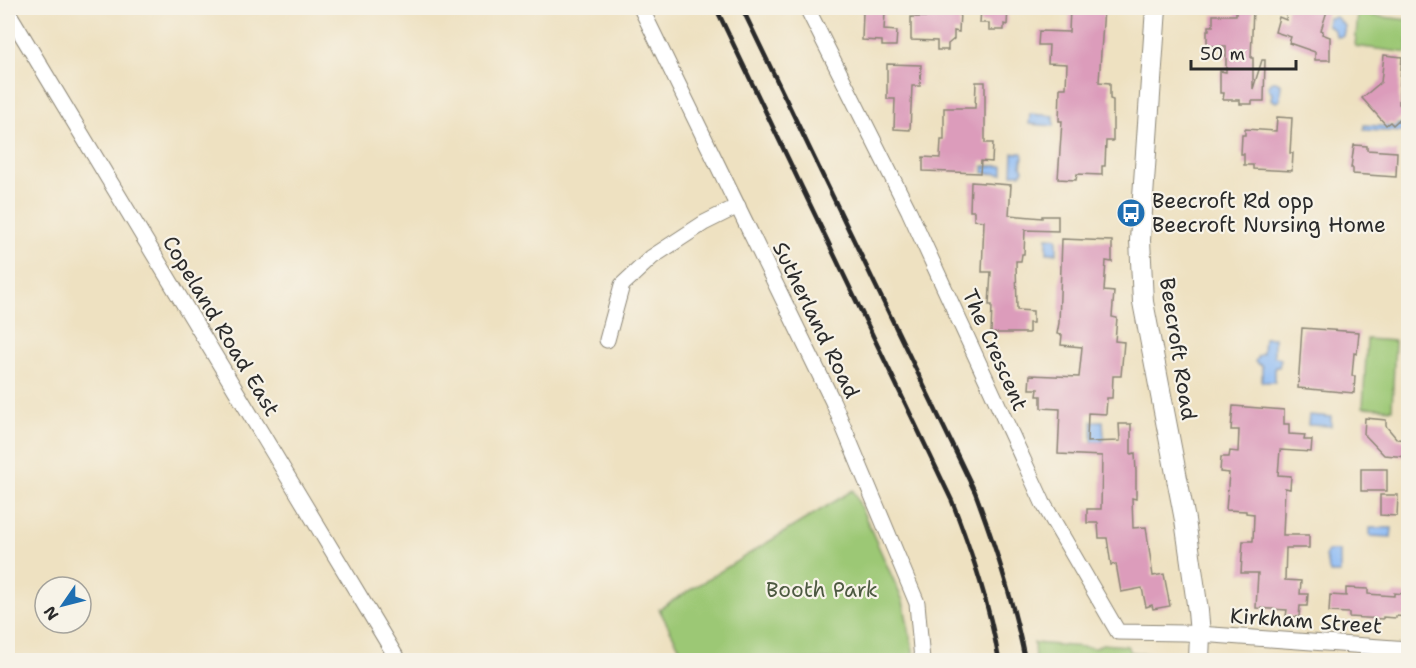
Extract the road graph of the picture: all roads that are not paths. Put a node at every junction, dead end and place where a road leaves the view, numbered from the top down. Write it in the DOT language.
graph roads {
  1 [pos="641,8"];
  2 [pos="807,8"];
  3 [pos="1156,8"];
  4 [pos="8,12"];
  5 [pos="738,206"];
  6 [pos="607,340"];
  7 [pos="1200,634"];
  8 [pos="1408,649"];
  9 [pos="398,660"];
  10 [pos="922,660"];
  11 [pos="1199,660"];
  1 -- 5 [label="street, Sutherland Road"];
  2 -- 7 [label="street, The Crescent"];
  3 -- 7 [label="main road, Beecroft Road"];
  4 -- 9 [label="street, Copeland Road East"];
  5 -- 6 [label="street"];
  5 -- 10 [label="street, Sutherland Road"];
  7 -- 8 [label="street, Kirkham Street"];
  7 -- 11 [label="main road, Beecroft Road"];
}
